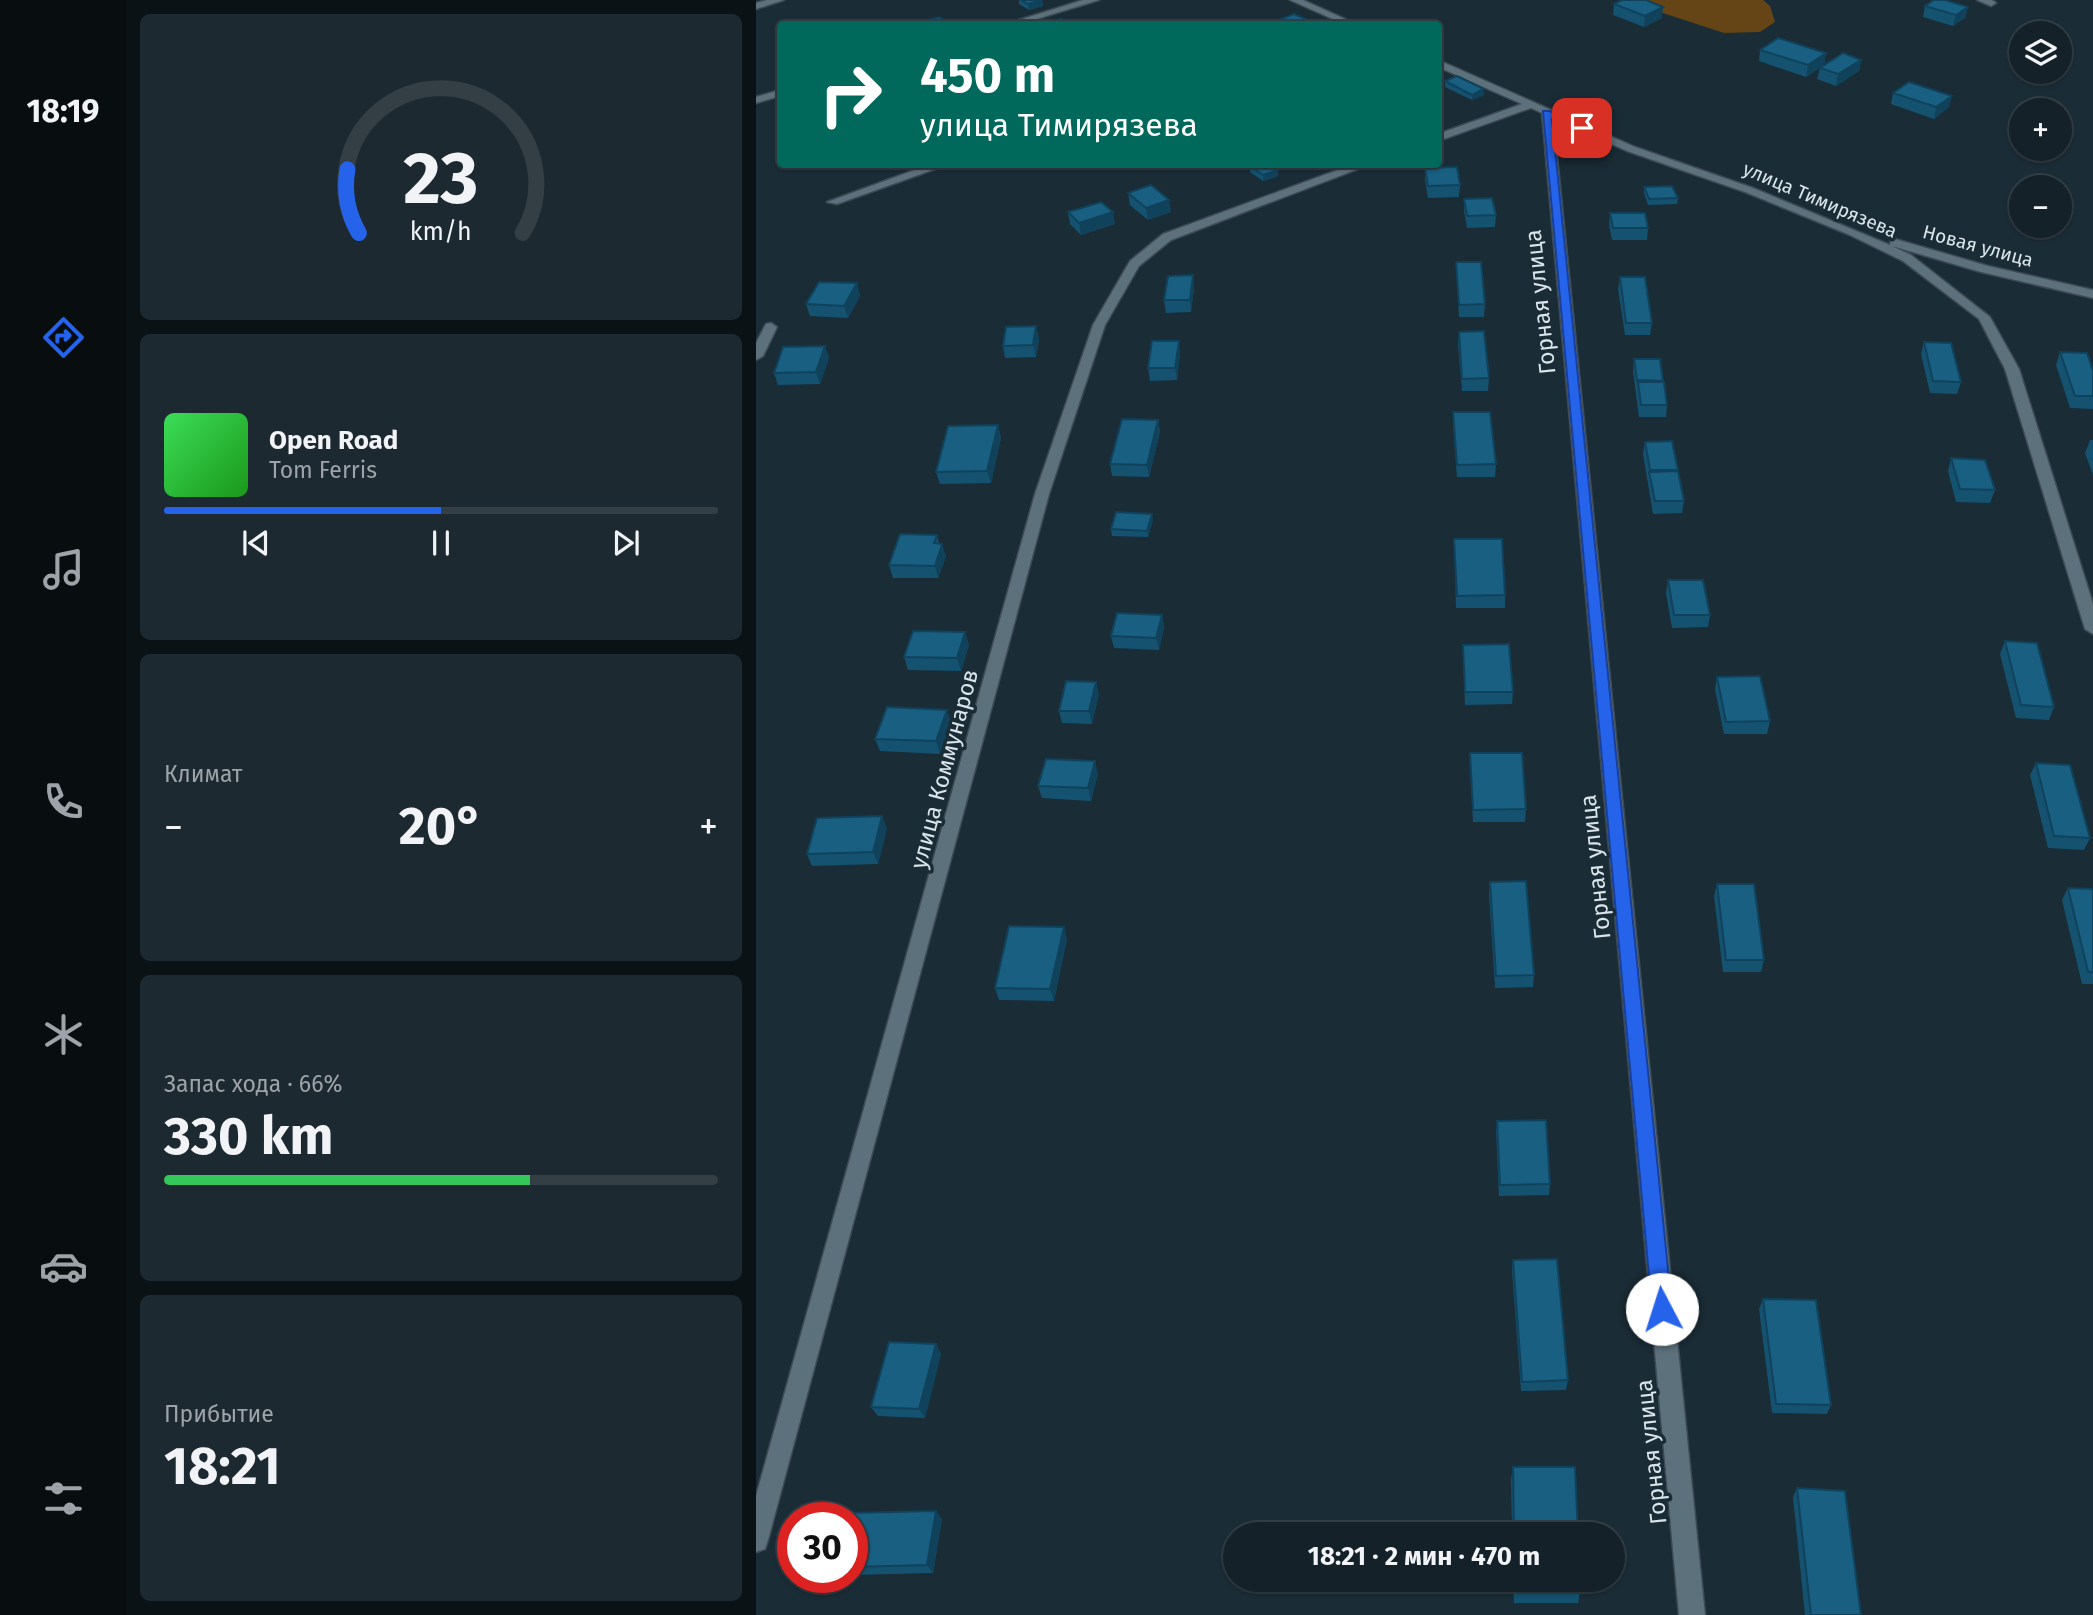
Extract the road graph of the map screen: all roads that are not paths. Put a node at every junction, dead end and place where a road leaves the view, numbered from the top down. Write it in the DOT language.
graph roads {
  1 [pos="779,0"];
  2 [pos="1094,0"];
  3 [pos="1295,0"];
  4 [pos="756,6"];
  5 [pos="1021,21"];
  6 [pos="1344,21"];
  7 [pos="1442,66"];
  8 [pos="777,94"];
  9 [pos="756,100"];
  10 [pos="1538,109"];
  11 [pos="1442,137"];
  12 [pos="932,168"];
  13 [pos="1355,168"];
  14 [pos="834,202"];
  15 [pos="1854,232"];
  16 [pos="2093,294"];
  17 [pos="771,327"];
  18 [pos="756,356"];
  19 [pos="2093,629"];
  20 [pos="756,1541"];
  21 [pos="1692,1615"];
  1 -- 4 [label="street"];
  2 -- 5 [label="street"];
  3 -- 6 [label="street"];
  7 -- 10 [label="street, улица Тимирязева"];
  8 -- 9 [label="street"];
  10 -- 11 [label="street"];
  10 -- 15 [label="street, улица Тимирязева"];
  10 -- 21 [label="street, Горная улица"];
  12 -- 14 [label="street"];
  13 -- 20 [label="street, улица Коммунаров"];
  15 -- 16 [label="street, Новая улица"];
  15 -- 19 [label="street, улица Тимирязева"];
  17 -- 18 [label="street"];
}
